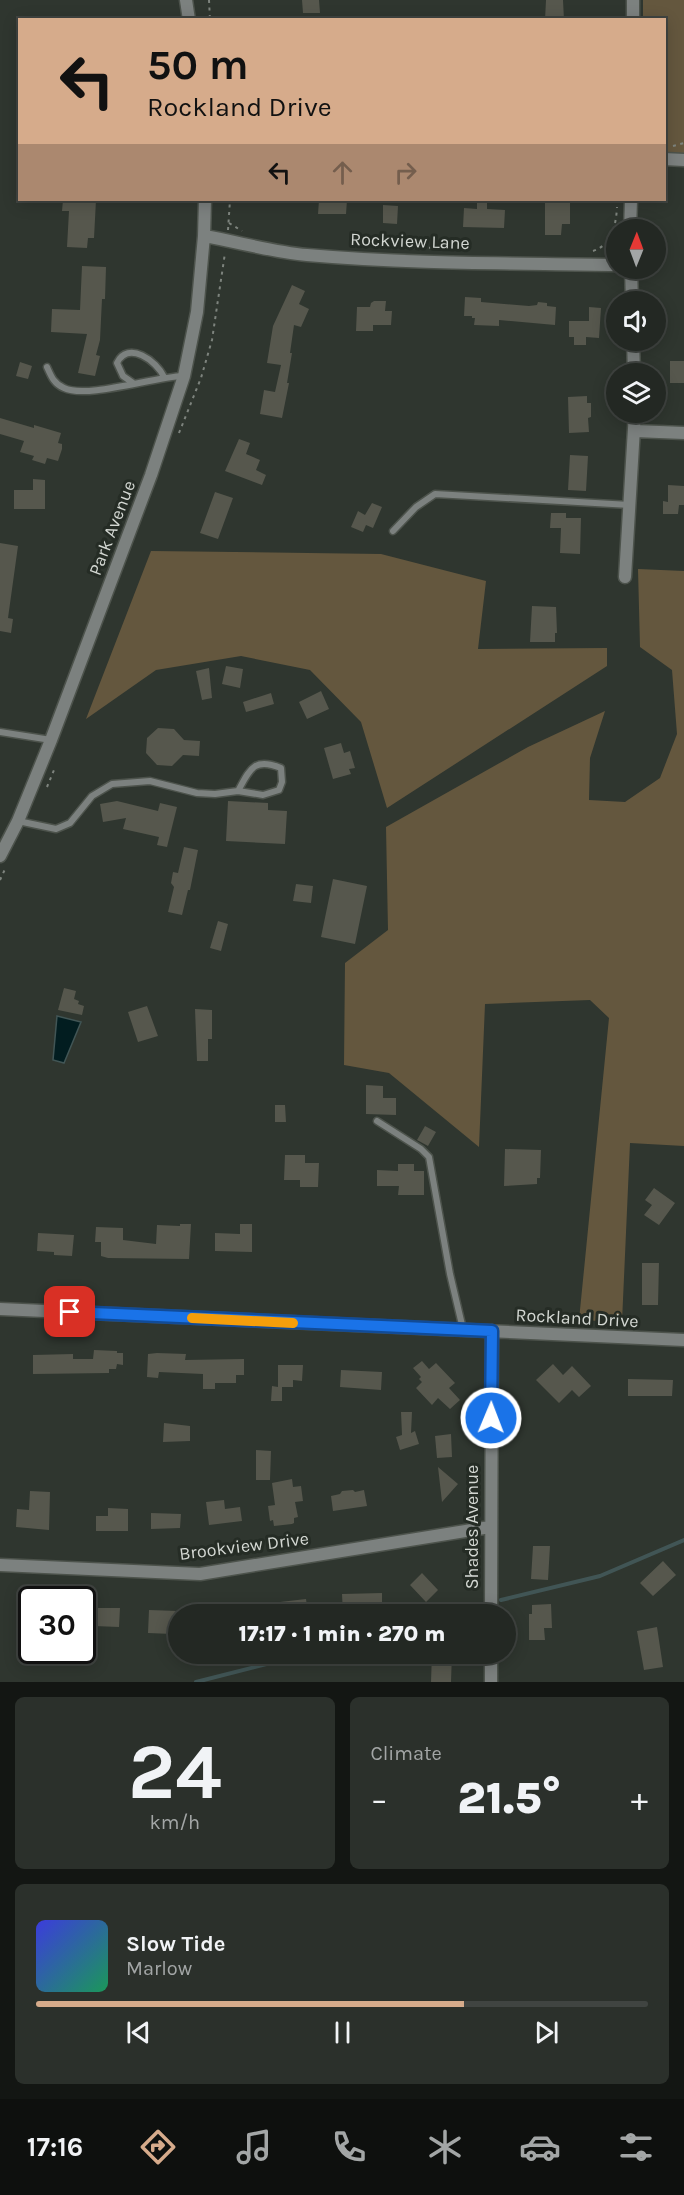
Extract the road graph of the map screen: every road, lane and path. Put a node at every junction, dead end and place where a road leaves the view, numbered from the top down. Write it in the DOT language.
graph roads {
  1 [pos="186,0"];
  2 [pos="208,0"];
  3 [pos="633,0"];
  4 [pos="189,18"];
  5 [pos="210,18"];
  6 [pos="633,18"];
  7 [pos="666,159"];
  8 [pos="684,160"];
  9 [pos="205,201"];
  10 [pos="618,201"];
  11 [pos="631,201"];
  12 [pos="630,219"];
  13 [pos="229,223"];
  14 [pos="246,234"];
  15 [pos="204,236"];
  16 [pos="362,246"];
  17 [pos="445,249"];
  18 [pos="592,251"];
  19 [pos="606,265"];
  20 [pos="47,367"];
  21 [pos="184,376"];
  22 [pos="164,377"];
  23 [pos="133,383"];
  24 [pos="635,423"];
  25 [pos="635,430"];
  26 [pos="684,433"];
  27 [pos="630,505"];
  28 [pos="393,531"];
  29 [pos="625,577"];
  30 [pos="0,732"];
  31 [pos="51,740"];
  32 [pos="238,791"];
  33 [pos="18,821"];
  34 [pos="4,840"];
  35 [pos="0,856"];
  36 [pos="377,1121"];
  37 [pos="0,1309"];
  38 [pos="463,1330"];
  39 [pos="492,1331"];
  40 [pos="684,1340"];
  41 [pos="490,1527"];
  42 [pos="0,1565"];
  43 [pos="490,1604"];
  44 [pos="491,1664"];
  45 [pos="491,1682"];
  1 -- 4 [label="street"];
  2 -- 5 [label="path"];
  3 -- 6 [label="street"];
  7 -- 8 [label="street"];
  9 -- 15 [label="street, Park Avenue"];
  10 -- 18 [label="path"];
  11 -- 12 [label="street"];
  13 -- 14 [label="path"];
  15 -- 19 [label="street, Rockview Lane"];
  15 -- 21 [label="street, Park Avenue"];
  16 -- 17 [label="path"];
  20 -- 23 [label="lane"];
  21 -- 22 [label="lane"];
  21 -- 31 [label="street, Park Avenue"];
  22 -- 23 [label="lane"];
  22 -- 23 [label="lane"];
  24 -- 25 [label="street"];
  25 -- 26 [label="street"];
  25 -- 27 [label="street"];
  27 -- 28 [label="lane"];
  27 -- 29 [label="street"];
  30 -- 31 [label="lane"];
  31 -- 33 [label="street, Park Avenue"];
  32 -- 32 [label="lane"];
  32 -- 33 [label="lane"];
  33 -- 34 [label="street, Park Avenue"];
  34 -- 35 [label="street, Park Avenue"];
  36 -- 38 [label="lane"];
  37 -- 38 [label="street, Rockland Drive"];
  38 -- 39 [label="street, Rockland Drive"];
  39 -- 40 [label="street, Rockland Drive"];
  39 -- 41 [label="street, Shades Avenue"];
  41 -- 42 [label="street, Brookview Drive"];
  41 -- 43 [label="street, Shades Avenue"];
  44 -- 45 [label="street"];
}
